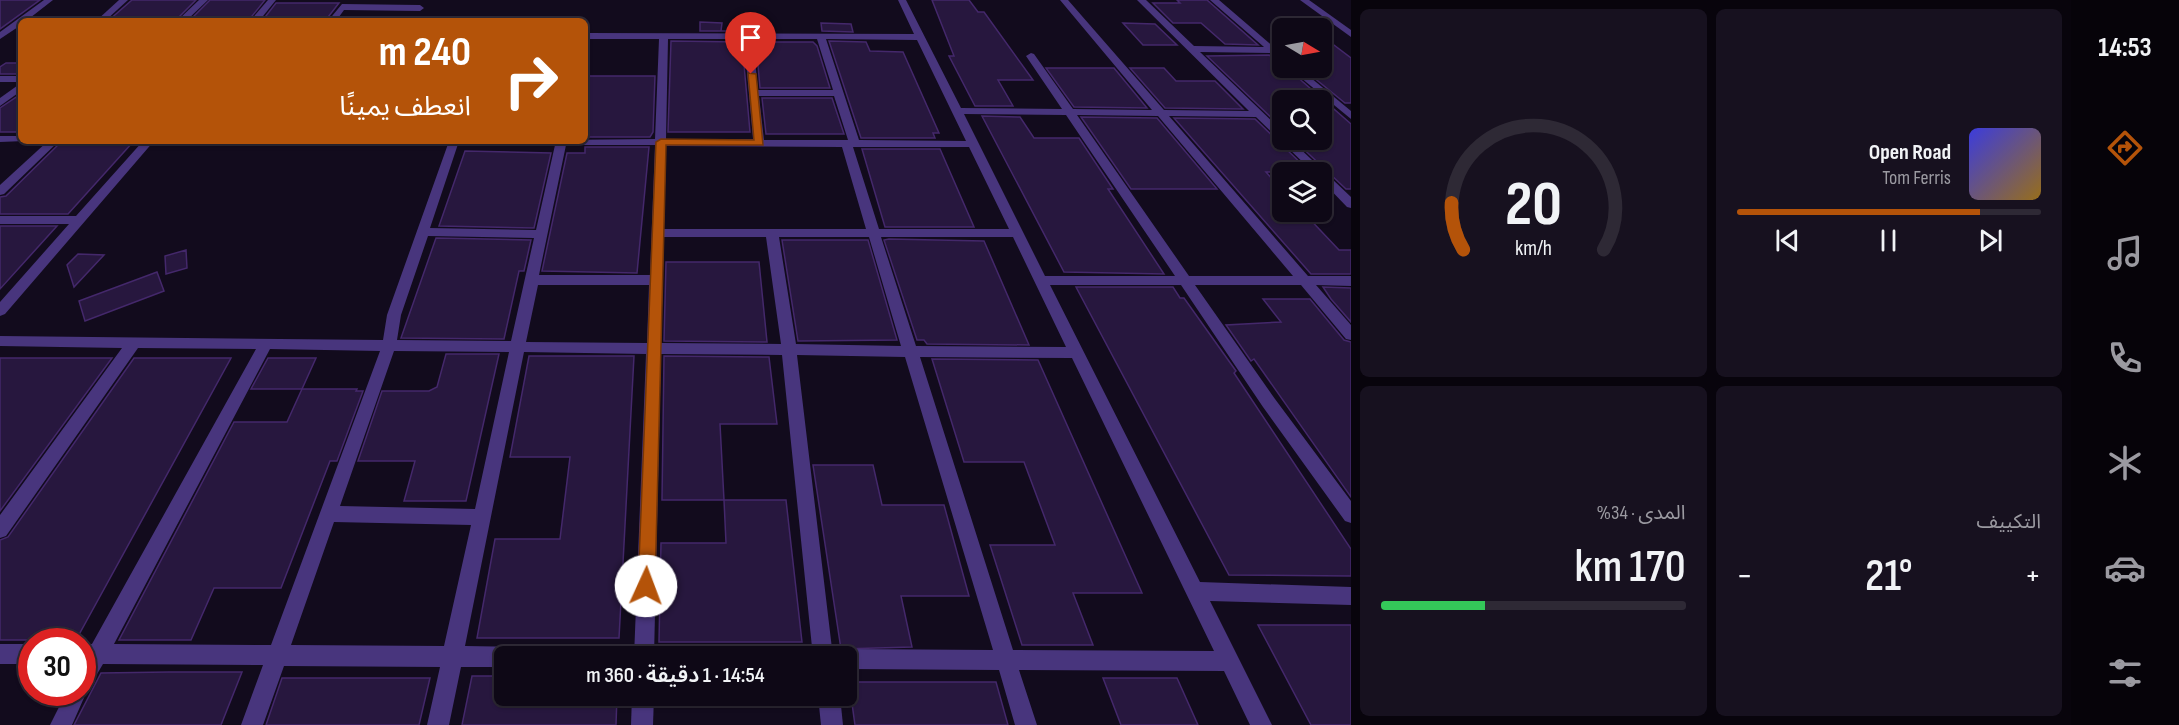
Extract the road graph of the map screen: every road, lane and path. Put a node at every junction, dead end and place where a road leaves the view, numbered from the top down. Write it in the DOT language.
graph roads {
  1 [pos="50,0"];
  2 [pos="124,0"];
  3 [pos="204,0"];
  4 [pos="272,0"];
  5 [pos="902,0"];
  6 [pos="1064,0"];
  7 [pos="1141,0"];
  8 [pos="1214,0"];
  9 [pos="1304,0"];
  10 [pos="26,18"];
  11 [pos="103,18"];
  12 [pos="185,18"];
  13 [pos="257,18"];
  14 [pos="334,18"];
  15 [pos="414,18"];
  16 [pos="18,24"];
  17 [pos="1351,34"];
  18 [pos="588,36"];
  19 [pos="664,36"];
  20 [pos="748,36"];
  21 [pos="0,37"];
  22 [pos="18,37"];
  23 [pos="821,37"];
  24 [pos="920,37"];
  25 [pos="1192,49"];
  26 [pos="1272,49"];
  27 [pos="1272,50"];
  28 [pos="1031,56"];
  29 [pos="1306,78"];
  30 [pos="0,79"];
  31 [pos="18,79"];
  32 [pos="18,89"];
  33 [pos="753,93"];
  34 [pos="838,93"];
  35 [pos="0,104"];
  36 [pos="958,111"];
  37 [pos="1069,111"];
  38 [pos="1161,113"];
  39 [pos="1349,113"];
  40 [pos="1258,114"];
  41 [pos="1272,127"];
  42 [pos="0,139"];
  43 [pos="18,139"];
  44 [pos="588,141"];
  45 [pos="661,142"];
  46 [pos="759,143"];
  47 [pos="850,143"];
  48 [pos="51,144"];
  49 [pos="146,144"];
  50 [pos="453,144"];
  51 [pos="560,144"];
  52 [pos="973,144"];
  53 [pos="1296,150"];
  54 [pos="1308,162"];
  55 [pos="1332,183"];
  56 [pos="0,191"];
  57 [pos="1346,194"];
  58 [pos="1351,204"];
  59 [pos="0,220"];
  60 [pos="79,220"];
  61 [pos="422,232"];
  62 [pos="772,233"];
  63 [pos="874,233"];
  64 [pos="1017,233"];
  65 [pos="541,234"];
  66 [pos="658,234"];
  67 [pos="532,280"];
  68 [pos="656,280"];
  69 [pos="1040,280"];
  70 [pos="1304,281"];
  71 [pos="1351,281"];
  72 [pos="1185,282"];
  73 [pos="0,311"];
  74 [pos="1351,335"];
  75 [pos="0,341"];
  76 [pos="134,342"];
  77 [pos="266,344"];
  78 [pos="389,345"];
  79 [pos="518,347"];
  80 [pos="654,348"];
  81 [pos="789,350"];
  82 [pos="911,351"];
  83 [pos="1075,353"];
  84 [pos="328,514"];
  85 [pos="1351,515"];
  86 [pos="482,517"];
  87 [pos="0,530"];
  88 [pos="1196,591"];
  89 [pos="1351,596"];
  90 [pos="96,643"];
  91 [pos="644,646"];
  92 [pos="822,646"];
  93 [pos="0,654"];
  94 [pos="18,654"];
  95 [pos="96,654"];
  96 [pos="278,656"];
  97 [pos="453,656"];
  98 [pos="494,657"];
  99 [pos="857,659"];
  100 [pos="1007,660"];
  101 [pos="1230,661"];
  102 [pos="70,706"];
  103 [pos="643,706"];
  104 [pos="830,706"];
  105 [pos="61,725"];
  106 [pos="252,725"];
  107 [pos="438,725"];
  108 [pos="642,725"];
  109 [pos="832,725"];
  110 [pos="1026,725"];
  111 [pos="1261,725"];
  1 -- 10 [label="street"];
  2 -- 11 [label="street"];
  3 -- 12 [label="street"];
  4 -- 13 [label="street"];
  5 -- 24 [label="street"];
  6 -- 38 [label="street"];
  7 -- 25 [label="street"];
  8 -- 26 [label="street"];
  9 -- 17 [label="street"];
  14 -- 15 [label="street"];
  16 -- 21 [label="street"];
  18 -- 19 [label="street"];
  19 -- 20 [label="street"];
  19 -- 45 [label="street"];
  20 -- 23 [label="street"];
  20 -- 33 [label="street"];
  21 -- 22 [label="street"];
  23 -- 24 [label="street"];
  23 -- 34 [label="street"];
  24 -- 36 [label="street"];
  25 -- 27 [label="street"];
  25 -- 40 [label="street"];
  28 -- 37 [label="street"];
  29 -- 39 [label="street"];
  30 -- 31 [label="street"];
  32 -- 35 [label="street"];
  33 -- 34 [label="street"];
  33 -- 46 [label="street"];
  34 -- 47 [label="street"];
  36 -- 37 [label="street"];
  36 -- 52 [label="street"];
  37 -- 38 [label="street"];
  37 -- 72 [label="street"];
  38 -- 40 [label="street"];
  38 -- 70 [label="street"];
  40 -- 41 [label="street"];
  42 -- 43 [label="street"];
  44 -- 45 [label="street"];
  45 -- 46 [label="street"];
  45 -- 66 [label="street"];
  46 -- 47 [label="street"];
  47 -- 52 [label="street"];
  47 -- 63 [label="street"];
  48 -- 56 [label="street"];
  49 -- 60 [label="street"];
  50 -- 61 [label="street"];
  51 -- 65 [label="street"];
  52 -- 64 [label="street"];
  53 -- 54 [label="street"];
  55 -- 57 [label="street"];
  57 -- 58 [label="street"];
  59 -- 60 [label="street"];
  60 -- 73 [label="street"];
  61 -- 65 [label="street"];
  61 -- 78 [label="street"];
  62 -- 63 [label="street"];
  62 -- 66 [label="street"];
  62 -- 81 [label="street"];
  63 -- 64 [label="street"];
  63 -- 82 [label="street"];
  64 -- 69 [label="street"];
  65 -- 67 [label="street"];
  66 -- 68 [label="street"];
  67 -- 68 [label="street"];
  67 -- 79 [label="street"];
  68 -- 80 [label="street"];
  69 -- 72 [label="street"];
  69 -- 83 [label="street"];
  70 -- 71 [label="street"];
  70 -- 72 [label="street"];
  70 -- 74 [label="street"];
  72 -- 85 [label="street"];
  75 -- 76 [label="street"];
  76 -- 77 [label="street"];
  76 -- 87 [label="street"];
  77 -- 78 [label="street"];
  77 -- 90 [label="street"];
  78 -- 79 [label="street"];
  78 -- 84 [label="street"];
  79 -- 80 [label="street"];
  79 -- 86 [label="street"];
  80 -- 81 [label="street"];
  80 -- 91 [label="street"];
  81 -- 82 [label="street"];
  81 -- 92 [label="street"];
  82 -- 83 [label="street"];
  82 -- 100 [label="street"];
  83 -- 88 [label="street"];
  84 -- 86 [label="street"];
  84 -- 96 [label="street"];
  86 -- 97 [label="street"];
  88 -- 89 [label="street"];
  88 -- 101 [label="street"];
  93 -- 94 [label="street"];
  95 -- 96 [label="street"];
  96 -- 97 [label="street"];
  96 -- 106 [label="street"];
  97 -- 98 [label="street"];
  97 -- 107 [label="street"];
  99 -- 100 [label="street"];
  100 -- 101 [label="street"];
  100 -- 110 [label="street"];
  101 -- 111 [label="street"];
  102 -- 105 [label="street"];
  103 -- 108 [label="street"];
  104 -- 109 [label="street"];
}
